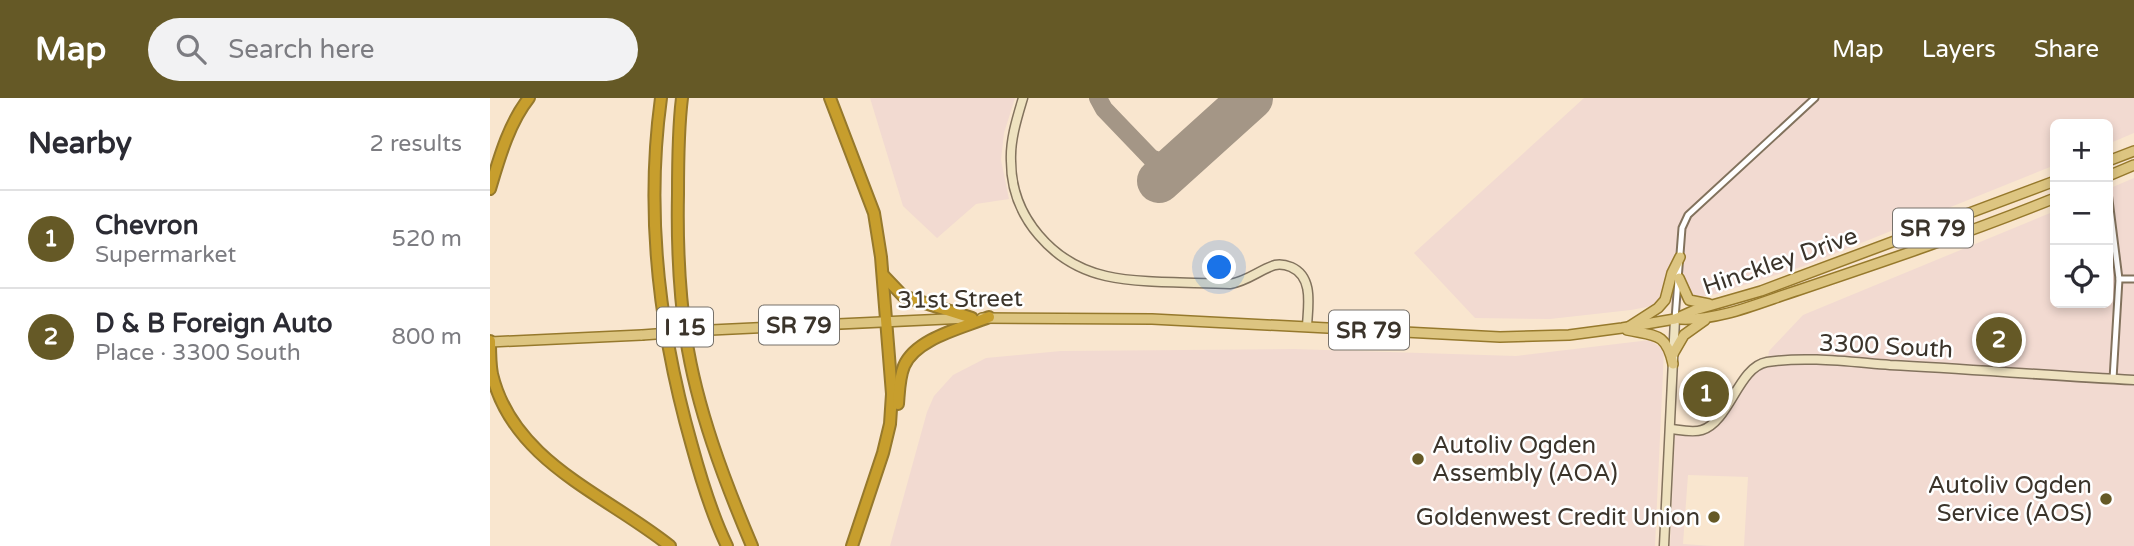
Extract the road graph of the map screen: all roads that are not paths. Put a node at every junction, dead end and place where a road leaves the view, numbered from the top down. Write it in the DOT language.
graph roads {
  1 [pos="529,98"];
  2 [pos="661,98"];
  3 [pos="682,98"];
  4 [pos="830,98"];
  5 [pos="1023,98"];
  6 [pos="1815,98"];
  7 [pos="2134,150"];
  8 [pos="2113,159"];
  9 [pos="2134,165"];
  10 [pos="2113,174"];
  11 [pos="2052,182"];
  12 [pos="490,189"];
  13 [pos="2050,200"];
  14 [pos="2113,224"];
  15 [pos="1680,257"];
  16 [pos="883,275"];
  17 [pos="1679,278"];
  18 [pos="2119,279"];
  19 [pos="2134,279"];
  20 [pos="1715,304"];
  21 [pos="989,317"];
  22 [pos="1709,317"];
  23 [pos="972,318"];
  24 [pos="1675,319"];
  25 [pos="887,320"];
  26 [pos="1307,326"];
  27 [pos="1625,328"];
  28 [pos="1431,333"];
  29 [pos="490,342"];
  30 [pos="1673,359"];
  31 [pos="491,371"];
  32 [pos="2113,379"];
  33 [pos="2134,380"];
  34 [pos="1671,429"];
  35 [pos="883,453"];
  36 [pos="670,546"];
  37 [pos="727,546"];
  38 [pos="752,546"];
  39 [pos="852,546"];
  40 [pos="1664,546"];
  1 -- 12 [label="highway"];
  2 -- 37 [label="highway, I 15"];
  3 -- 38 [label="highway, I 15"];
  4 -- 16 [label="highway"];
  5 -- 26 [label="street"];
  6 -- 15 [label="street"];
  7 -- 8 [label="main road"];
  9 -- 10 [label="main road"];
  11 -- 20 [label="main road, Hinckley Drive / SR 79"];
  13 -- 22 [label="main road, Hinckley Drive / SR 79"];
  14 -- 18 [label="street"];
  15 -- 17 [label="street"];
  15 -- 27 [label="main road"];
  16 -- 23 [label="highway"];
  16 -- 25 [label="highway"];
  17 -- 20 [label="main road"];
  17 -- 24 [label="street"];
  18 -- 19 [label="street"];
  18 -- 32 [label="street"];
  20 -- 24 [label="main road, Hinckley Drive / SR 79"];
  21 -- 23 [label="main road, 31st Street / SR 79"];
  21 -- 26 [label="main road, 31st Street / SR 79"];
  21 -- 35 [label="highway"];
  22 -- 24 [label="main road, Hinckley Drive / SR 79"];
  22 -- 30 [label="main road"];
  23 -- 25 [label="main road, 31st Street / SR 79"];
  24 -- 27 [label="main road, Hinckley Drive / SR 79"];
  24 -- 30 [label="street"];
  25 -- 29 [label="main road, 31st Street / SR 79, bridge"];
  25 -- 35 [label="highway"];
  26 -- 28 [label="main road, 31st Street / SR 79"];
  27 -- 28 [label="main road, Hinckley Drive / SR 79"];
  27 -- 30 [label="main road"];
  29 -- 31 [label="highway"];
  30 -- 34 [label="street"];
  31 -- 36 [label="highway"];
  32 -- 33 [label="street, 3300 South"];
  32 -- 34 [label="street, 3300 South"];
  34 -- 40 [label="street"];
  35 -- 39 [label="highway"];
}
